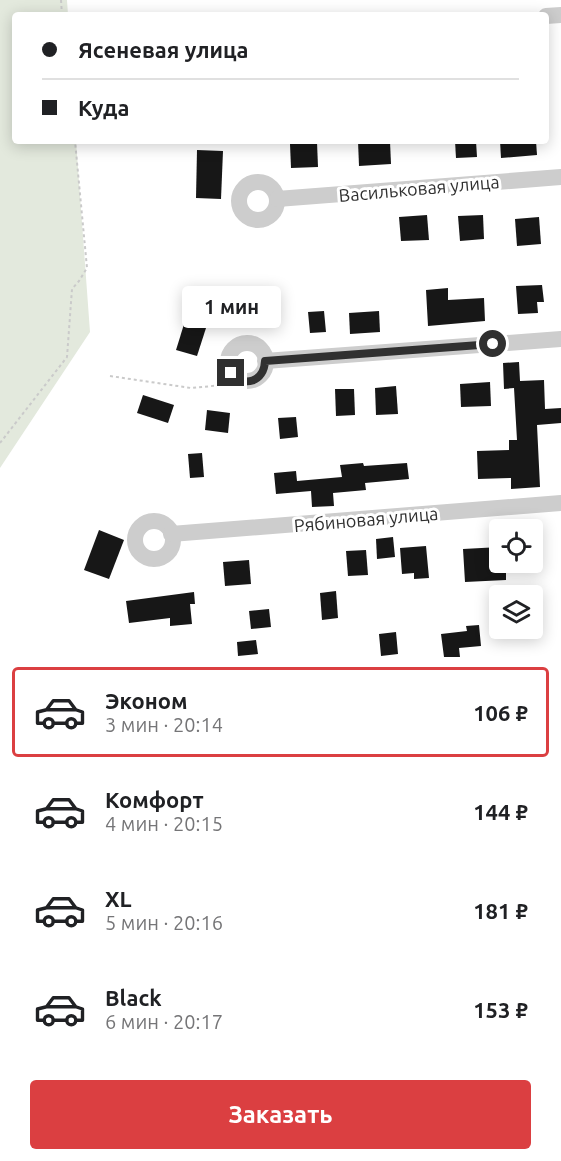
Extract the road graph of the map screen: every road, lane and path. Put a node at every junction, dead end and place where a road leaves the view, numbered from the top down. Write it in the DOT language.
graph roads {
  1 [pos="75,144"];
  2 [pos="561,177"];
  3 [pos="277,200"];
  4 [pos="561,339"];
  5 [pos="265,361"];
  6 [pos="110,376"];
  7 [pos="234,376"];
  8 [pos="0,443"];
  9 [pos="561,503"];
  10 [pos="171,534"];
  1 -- 8 [label="path"];
  2 -- 3 [label="street, Васильковая улица"];
  4 -- 5 [label="street"];
  5 -- 7 [label="street"];
  5 -- 7 [label="street"];
  6 -- 7 [label="path"];
  9 -- 10 [label="street, Рябиновая улица"];
}
